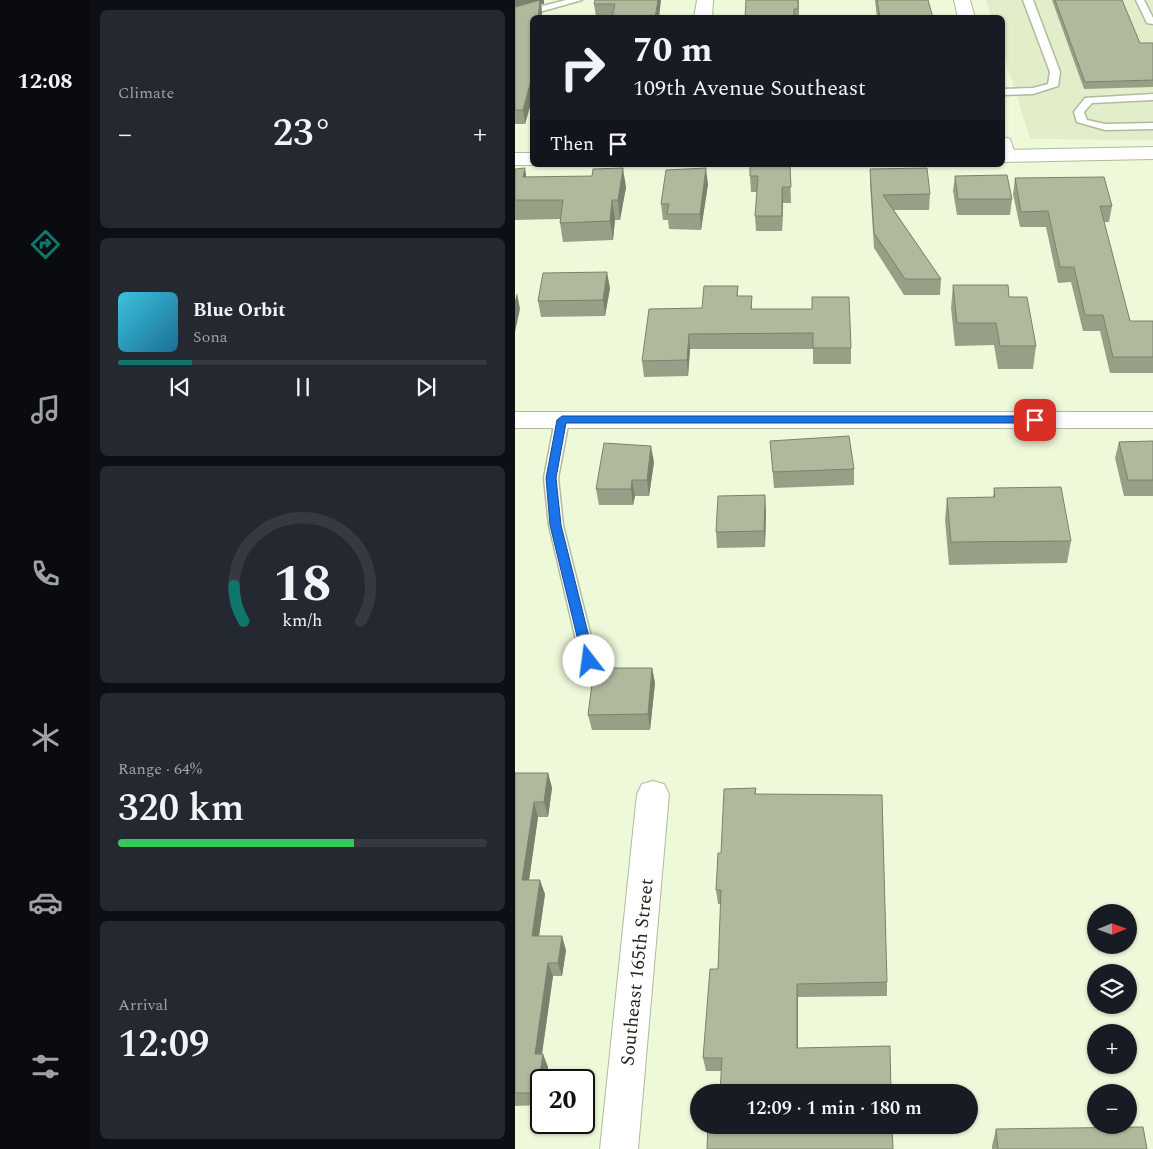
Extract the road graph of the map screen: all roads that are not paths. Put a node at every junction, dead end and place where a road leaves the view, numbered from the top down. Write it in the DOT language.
graph roads {
  1 [pos="577,0"];
  2 [pos="705,0"];
  3 [pos="962,0"];
  4 [pos="1028,0"];
  5 [pos="1140,1"];
  6 [pos="703,15"];
  7 [pos="966,15"];
  8 [pos="515,16"];
  9 [pos="1152,23"];
  10 [pos="1005,92"];
  11 [pos="1153,96"];
  12 [pos="1153,126"];
  13 [pos="1005,152"];
  14 [pos="1153,153"];
  15 [pos="515,159"];
  16 [pos="530,159"];
  17 [pos="515,420"];
  18 [pos="562,420"];
  19 [pos="1153,420"];
  20 [pos="589,661"];
  21 [pos="653,794"];
  22 [pos="619,1149"];
  1 -- 8 [label="lane"];
  2 -- 6 [label="street"];
  3 -- 7 [label="street"];
  4 -- 10 [label="lane"];
  5 -- 9 [label="lane"];
  11 -- 12 [label="lane"];
  13 -- 14 [label="street"];
  15 -- 16 [label="street"];
  17 -- 18 [label="street"];
  18 -- 19 [label="street"];
  18 -- 20 [label="lane"];
  21 -- 22 [label="street, Southeast 165th Street"];
}
